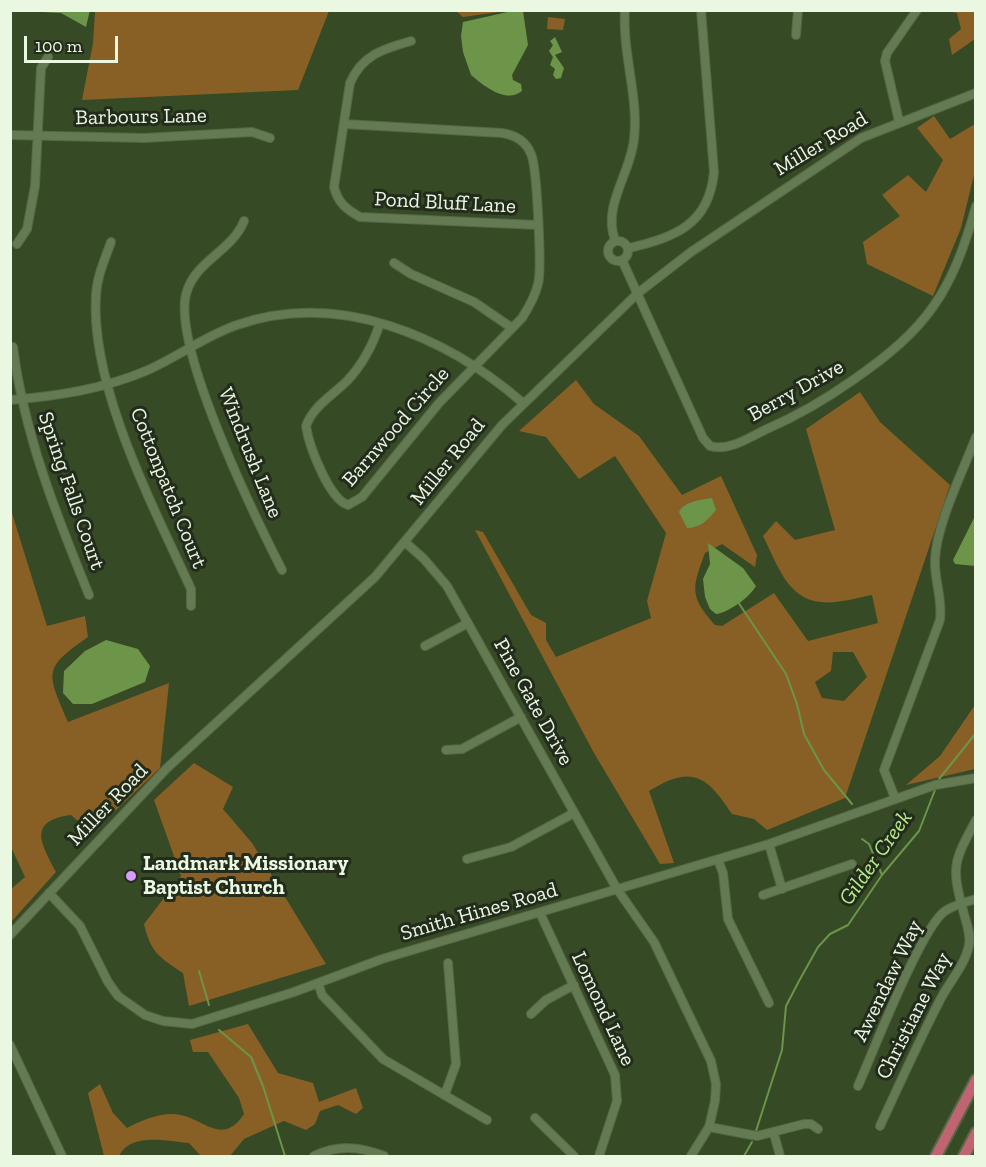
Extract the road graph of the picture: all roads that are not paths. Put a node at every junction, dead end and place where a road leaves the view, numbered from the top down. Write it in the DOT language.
graph roads {
  1 [pos="625,10"];
  2 [pos="701,10"];
  3 [pos="798,10"];
  4 [pos="917,10"];
  5 [pos="796,34"];
  6 [pos="411,41"];
  7 [pos="48,57"];
  8 [pos="975,93"];
  9 [pos="899,121"];
  10 [pos="344,124"];
  11 [pos="10,135"];
  12 [pos="38,135"];
  13 [pos="270,138"];
  14 [pos="975,206"];
  15 [pos="244,221"];
  16 [pos="538,225"];
  17 [pos="615,240"];
  18 [pos="111,242"];
  19 [pos="17,244"];
  20 [pos="628,248"];
  21 [pos="622,260"];
  22 [pos="394,263"];
  23 [pos="638,293"];
  24 [pos="380,323"];
  25 [pos="512,328"];
  26 [pos="190,346"];
  27 [pos="13,347"];
  28 [pos="474,365"];
  29 [pos="108,384"];
  30 [pos="21,399"];
  31 [pos="10,400"];
  32 [pos="523,403"];
  33 [pos="975,437"];
  34 [pos="406,543"];
  35 [pos="282,570"];
  36 [pos="89,595"];
  37 [pos="191,606"];
  38 [pos="468,623"];
  39 [pos="426,646"];
  40 [pos="520,717"];
  41 [pos="446,750"];
  42 [pos="975,778"];
  43 [pos="895,798"];
  44 [pos="574,813"];
  45 [pos="975,820"];
  46 [pos="769,844"];
  47 [pos="467,859"];
  48 [pos="718,860"];
  49 [pos="852,864"];
  50 [pos="617,889"];
  51 [pos="782,889"];
  52 [pos="49,893"];
  53 [pos="763,895"];
  54 [pos="975,899"];
  55 [pos="961,903"];
  56 [pos="540,913"];
  57 [pos="10,935"];
  58 [pos="448,963"];
  59 [pos="318,983"];
  60 [pos="574,985"];
  61 [pos="769,1003"];
  62 [pos="531,1014"];
  63 [pos="10,1045"];
  64 [pos="19,1066"];
  65 [pos="10,1070"];
  66 [pos="975,1080"];
  67 [pos="858,1086"];
  68 [pos="446,1094"];
  69 [pos="534,1118"];
  70 [pos="487,1120"];
  71 [pos="880,1126"];
  72 [pos="709,1127"];
  73 [pos="818,1129"];
  74 [pos="975,1133"];
  75 [pos="774,1134"];
  76 [pos="61,1156"];
  77 [pos="314,1156"];
  78 [pos="384,1156"];
  79 [pos="574,1156"];
  80 [pos="599,1156"];
  81 [pos="691,1156"];
  82 [pos="780,1156"];
  83 [pos="936,1156"];
  84 [pos="964,1156"];
  1 -- 17 [label="street"];
  2 -- 20 [label="street"];
  3 -- 5 [label="street"];
  4 -- 9 [label="street"];
  6 -- 10 [label="street, Pond Bluff Lane"];
  7 -- 12 [label="street"];
  8 -- 9 [label="street, Miller Road"];
  9 -- 23 [label="street, Miller Road"];
  10 -- 16 [label="street"];
  10 -- 16 [label="street, Pond Bluff Lane"];
  11 -- 12 [label="street, Barbours Lane"];
  12 -- 13 [label="street, Barbours Lane"];
  12 -- 19 [label="street"];
  14 -- 23 [label="street, Berry Drive"];
  15 -- 26 [label="street, Windrush Lane"];
  16 -- 25 [label="street"];
  17 -- 20 [label="street"];
  17 -- 21 [label="street"];
  18 -- 29 [label="street, Cottonpatch Court"];
  20 -- 21 [label="street"];
  21 -- 23 [label="street"];
  22 -- 25 [label="street"];
  23 -- 32 [label="street, Miller Road"];
  24 -- 26 [label="street"];
  24 -- 28 [label="street"];
  24 -- 28 [label="street, Barnwood Circle"];
  25 -- 28 [label="street"];
  26 -- 29 [label="street"];
  26 -- 35 [label="street, Windrush Lane"];
  27 -- 30 [label="street, Spring Falls Court"];
  28 -- 32 [label="street"];
  29 -- 30 [label="street"];
  29 -- 37 [label="street, Cottonpatch Court"];
  30 -- 31 [label="street"];
  30 -- 36 [label="street, Spring Falls Court"];
  32 -- 34 [label="street, Miller Road"];
  33 -- 43 [label="street"];
  34 -- 38 [label="street, Pine Gate Drive"];
  34 -- 52 [label="street, Miller Road"];
  38 -- 39 [label="street"];
  38 -- 40 [label="street, Pine Gate Drive"];
  40 -- 41 [label="street"];
  40 -- 44 [label="street, Pine Gate Drive"];
  42 -- 43 [label="street, Smith Hines Road"];
  43 -- 46 [label="street, Smith Hines Road"];
  44 -- 47 [label="street"];
  44 -- 50 [label="street, Pine Gate Drive"];
  45 -- 55 [label="street, Christiane Way"];
  46 -- 48 [label="street, Smith Hines Road"];
  46 -- 51 [label="street"];
  48 -- 50 [label="street, Smith Hines Road"];
  48 -- 61 [label="street"];
  49 -- 51 [label="street"];
  50 -- 56 [label="street, Smith Hines Road"];
  50 -- 72 [label="street, Pine Gate Drive"];
  51 -- 53 [label="street"];
  52 -- 57 [label="street, Miller Road"];
  52 -- 59 [label="street, Smith Hines Road"];
  54 -- 55 [label="street"];
  55 -- 67 [label="street, Awendaw Way"];
  55 -- 71 [label="street, Christiane Way"];
  56 -- 59 [label="street, Smith Hines Road"];
  56 -- 60 [label="street, Lomond Lane"];
  58 -- 68 [label="street"];
  59 -- 68 [label="street"];
  60 -- 62 [label="street"];
  60 -- 80 [label="street, Lomond Lane"];
  63 -- 64 [label="street"];
  64 -- 65 [label="street"];
  64 -- 76 [label="street"];
  66 -- 83 [label="highway"];
  68 -- 70 [label="street"];
  69 -- 79 [label="street"];
  72 -- 75 [label="street"];
  72 -- 81 [label="street"];
  73 -- 75 [label="street"];
  74 -- 84 [label="highway"];
  75 -- 82 [label="street"];
  77 -- 78 [label="street"];
}
